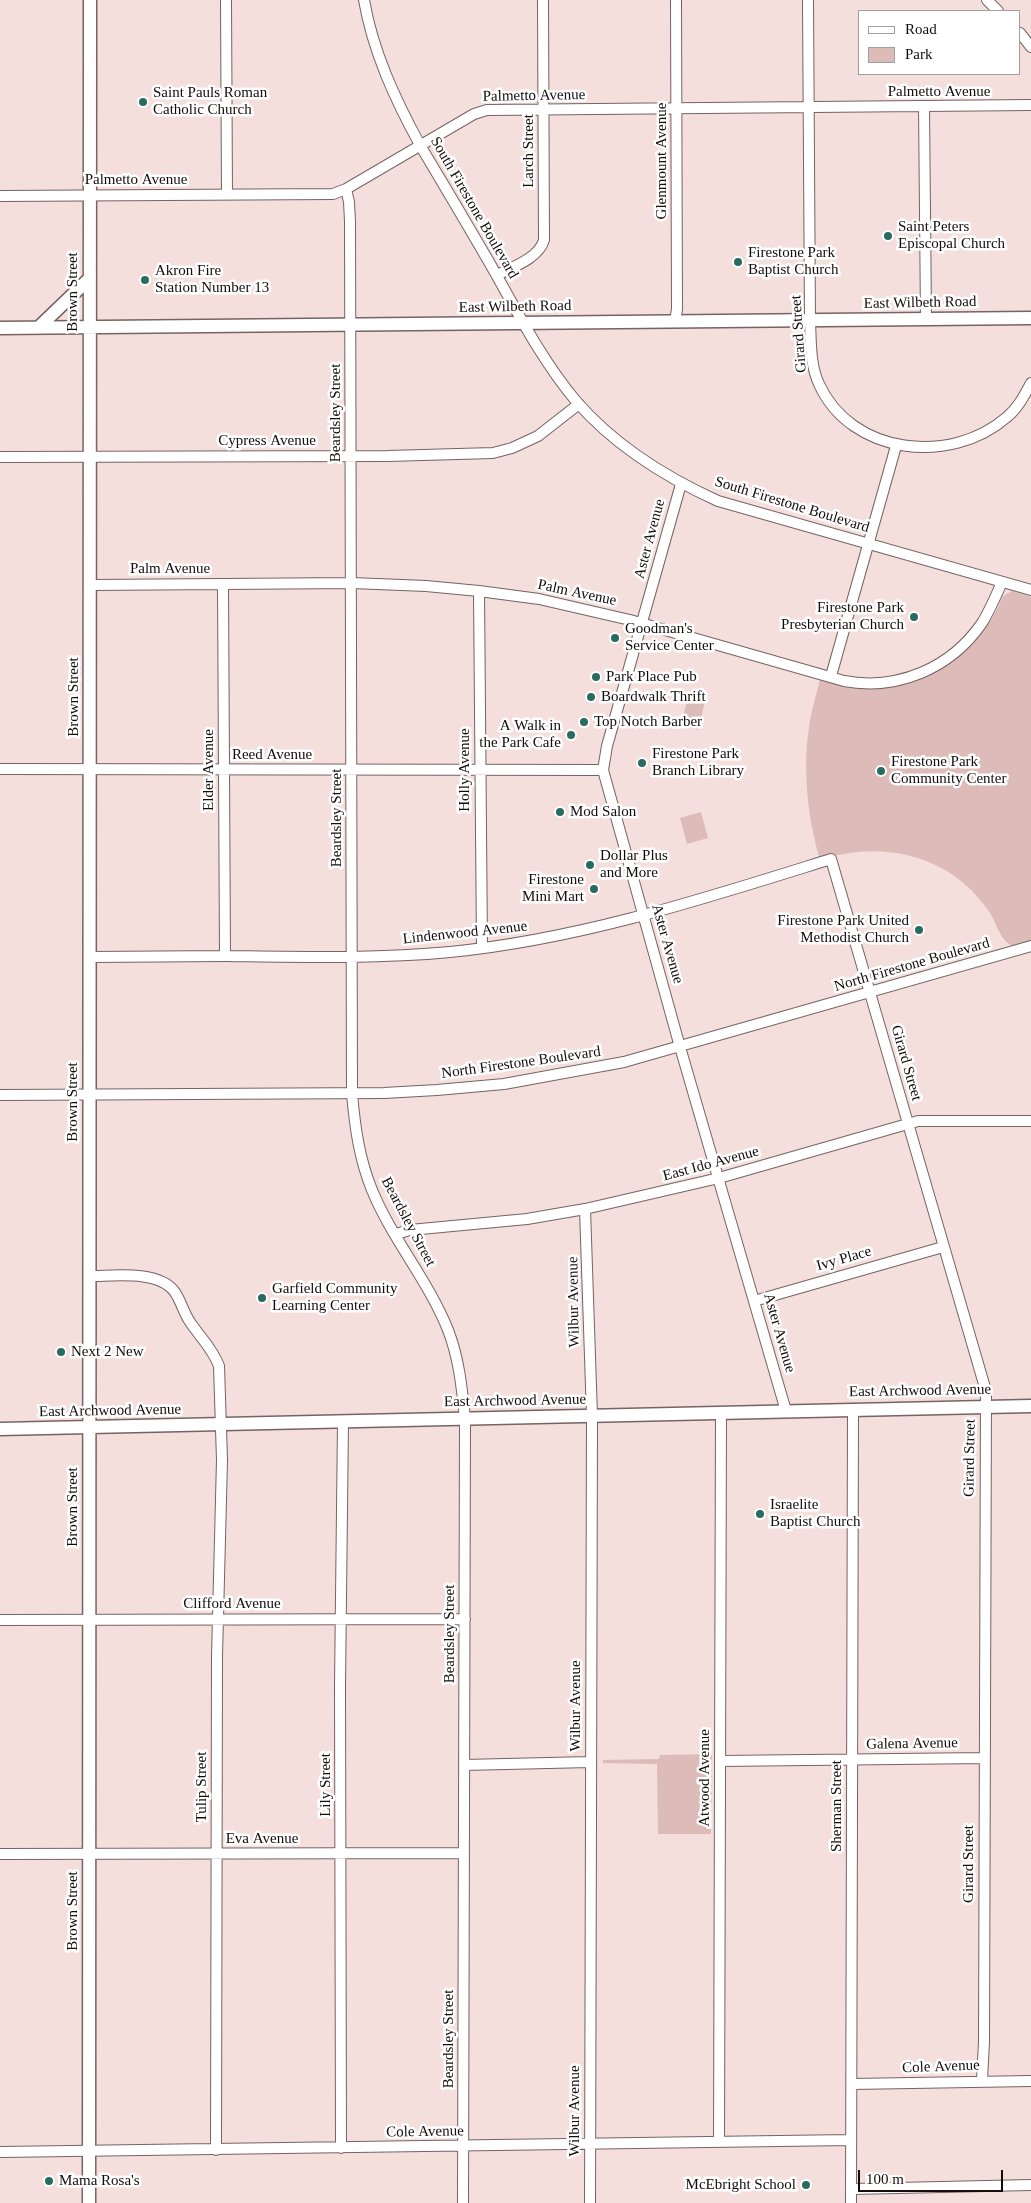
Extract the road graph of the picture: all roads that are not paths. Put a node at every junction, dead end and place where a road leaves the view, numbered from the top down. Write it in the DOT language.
graph roads {
  1 [pos="90,0"];
  2 [pos="226,0"];
  3 [pos="364,0"];
  4 [pos="543,0"];
  5 [pos="676,0"];
  6 [pos="808,0"];
  7 [pos="987,0"];
  8 [pos="997,10"];
  9 [pos="1021,34"];
  10 [pos="1031,48"];
  11 [pos="1031,105"];
  12 [pos="924,107"];
  13 [pos="809,108"];
  14 [pos="544,109"];
  15 [pos="676,109"];
  16 [pos="420,145"];
  17 [pos="346,189"];
  18 [pos="90,194"];
  19 [pos="228,194"];
  20 [pos="0,196"];
  21 [pos="497,275"];
  22 [pos="90,278"];
  23 [pos="1031,318"];
  24 [pos="926,319"];
  25 [pos="810,321"];
  26 [pos="675,322"];
  27 [pos="524,324"];
  28 [pos="350,325"];
  29 [pos="39,327"];
  30 [pos="0,328"];
  31 [pos="90,328"];
  32 [pos="1031,383"];
  33 [pos="580,404"];
  34 [pos="896,446"];
  35 [pos="351,455"];
  36 [pos="90,456"];
  37 [pos="0,457"];
  38 [pos="681,484"];
  39 [pos="868,544"];
  40 [pos="1002,582"];
  41 [pos="352,583"];
  42 [pos="223,584"];
  43 [pos="91,585"];
  44 [pos="1031,590"];
  45 [pos="479,591"];
  46 [pos="642,623"];
  47 [pos="831,676"];
  48 [pos="0,769"];
  49 [pos="480,769"];
  50 [pos="90,770"];
  51 [pos="224,770"];
  52 [pos="352,770"];
  53 [pos="603,770"];
  54 [pos="831,859"];
  55 [pos="643,915"];
  56 [pos="1031,946"];
  57 [pos="482,948"];
  58 [pos="225,956"];
  59 [pos="352,957"];
  60 [pos="91,958"];
  61 [pos="869,991"];
  62 [pos="680,1047"];
  63 [pos="352,1094"];
  64 [pos="0,1095"];
  65 [pos="90,1095"];
  66 [pos="1031,1121"];
  67 [pos="908,1124"];
  68 [pos="719,1178"];
  69 [pos="586,1209"];
  70 [pos="396,1234"];
  71 [pos="943,1247"];
  72 [pos="90,1276"];
  73 [pos="754,1301"];
  74 [pos="986,1406"];
  75 [pos="1031,1406"];
  76 [pos="852,1409"];
  77 [pos="786,1411"];
  78 [pos="722,1413"];
  79 [pos="592,1416"];
  80 [pos="465,1419"];
  81 [pos="344,1422"];
  82 [pos="222,1424"];
  83 [pos="89,1428"];
  84 [pos="0,1429"];
  85 [pos="218,1618"];
  86 [pos="89,1619"];
  87 [pos="465,1619"];
  88 [pos="0,1620"];
  89 [pos="341,1620"];
  90 [pos="984,1758"];
  91 [pos="852,1759"];
  92 [pos="720,1761"];
  93 [pos="590,1762"];
  94 [pos="464,1765"];
  95 [pos="341,1853"];
  96 [pos="464,1853"];
  97 [pos="0,1854"];
  98 [pos="90,1854"];
  99 [pos="217,1854"];
  100 [pos="982,2080"];
  101 [pos="1031,2080"];
  102 [pos="852,2084"];
  103 [pos="850,2140"];
  104 [pos="719,2142"];
  105 [pos="590,2145"];
  106 [pos="463,2146"];
  107 [pos="340,2148"];
  108 [pos="216,2150"];
  109 [pos="89,2151"];
  110 [pos="0,2152"];
  111 [pos="1031,2185"];
  112 [pos="852,2190"];
  113 [pos="89,2203"];
  114 [pos="463,2203"];
  115 [pos="590,2203"];
  116 [pos="851,2203"];
  1 -- 18 [label="main road, Brown Street"];
  2 -- 19 [label="street"];
  3 -- 16 [label="street, South Firestone Boulevard"];
  4 -- 14 [label="street, Larch Street"];
  5 -- 15 [label="street, Glenmount Avenue"];
  6 -- 13 [label="street, Girard Street"];
  7 -- 8 [label="street"];
  9 -- 10 [label="street"];
  11 -- 12 [label="street, Palmetto Avenue"];
  12 -- 13 [label="street, Palmetto Avenue"];
  12 -- 24 [label="street"];
  13 -- 15 [label="street, Palmetto Avenue"];
  13 -- 25 [label="street, Girard Street"];
  14 -- 15 [label="street, Palmetto Avenue"];
  14 -- 16 [label="street, Palmetto Avenue"];
  14 -- 21 [label="street, Larch Street"];
  15 -- 26 [label="street, Glenmount Avenue"];
  16 -- 17 [label="street, Palmetto Avenue"];
  16 -- 21 [label="street, South Firestone Boulevard"];
  17 -- 19 [label="street, Palmetto Avenue"];
  17 -- 28 [label="street, Beardsley Street"];
  18 -- 19 [label="street, Palmetto Avenue"];
  18 -- 20 [label="street, Palmetto Avenue"];
  18 -- 22 [label="main road, Brown Street"];
  21 -- 27 [label="street, South Firestone Boulevard"];
  22 -- 29 [label="main road"];
  22 -- 31 [label="main road, Brown Street"];
  23 -- 24 [label="main road, East Wilbeth Road"];
  24 -- 25 [label="main road, East Wilbeth Road"];
  25 -- 26 [label="main road, East Wilbeth Road"];
  25 -- 34 [label="street, Girard Street"];
  26 -- 27 [label="main road, East Wilbeth Road"];
  27 -- 28 [label="main road, East Wilbeth Road"];
  27 -- 33 [label="street, South Firestone Boulevard"];
  28 -- 31 [label="main road, East Wilbeth Road"];
  28 -- 35 [label="street, Beardsley Street"];
  29 -- 30 [label="main road, East Wilbeth Road"];
  29 -- 31 [label="main road, East Wilbeth Road"];
  31 -- 36 [label="main road, Brown Street"];
  32 -- 34 [label="street"];
  33 -- 35 [label="street, Cypress Avenue"];
  33 -- 38 [label="street, South Firestone Boulevard"];
  34 -- 39 [label="street"];
  35 -- 36 [label="street, Cypress Avenue"];
  35 -- 41 [label="street, Beardsley Street"];
  36 -- 37 [label="street, Cypress Avenue"];
  36 -- 43 [label="main road, Brown Street"];
  38 -- 39 [label="street, South Firestone Boulevard"];
  38 -- 46 [label="street, Aster Avenue"];
  39 -- 40 [label="street, South Firestone Boulevard"];
  39 -- 47 [label="street"];
  40 -- 44 [label="street, South Firestone Boulevard"];
  40 -- 47 [label="street, Palm Avenue"];
  41 -- 42 [label="street, Palm Avenue"];
  41 -- 45 [label="street, Palm Avenue"];
  41 -- 52 [label="street, Beardsley Street"];
  42 -- 43 [label="street, Palm Avenue"];
  42 -- 51 [label="street, Elder Avenue"];
  43 -- 50 [label="main road, Brown Street"];
  45 -- 46 [label="street, Palm Avenue"];
  45 -- 49 [label="street, Holly Avenue"];
  46 -- 47 [label="street, Palm Avenue"];
  46 -- 53 [label="street, Aster Avenue"];
  48 -- 50 [label="street, Reed Avenue"];
  49 -- 52 [label="street, Reed Avenue"];
  49 -- 53 [label="street, Reed Avenue"];
  49 -- 57 [label="street, Holly Avenue"];
  50 -- 51 [label="street, Reed Avenue"];
  50 -- 60 [label="main road, Brown Street"];
  51 -- 52 [label="street, Reed Avenue"];
  51 -- 58 [label="street, Elder Avenue"];
  52 -- 59 [label="street, Beardsley Street"];
  53 -- 55 [label="street, Aster Avenue"];
  54 -- 55 [label="street, Lindenwood Avenue"];
  54 -- 61 [label="street, Girard Street"];
  55 -- 57 [label="street, Lindenwood Avenue"];
  55 -- 62 [label="street, Aster Avenue"];
  56 -- 61 [label="street, North Firestone Boulevard"];
  57 -- 59 [label="street, Lindenwood Avenue"];
  58 -- 59 [label="street, Lindenwood Avenue"];
  58 -- 60 [label="street, Lindenwood Avenue"];
  59 -- 63 [label="street, Beardsley Street"];
  60 -- 65 [label="main road, Brown Street"];
  61 -- 62 [label="street, North Firestone Boulevard"];
  61 -- 67 [label="street, Girard Street"];
  62 -- 63 [label="street, North Firestone Boulevard"];
  62 -- 68 [label="street, Aster Avenue"];
  63 -- 65 [label="street, North Firestone Boulevard"];
  63 -- 70 [label="street, Beardsley Street"];
  64 -- 65 [label="street, North Firestone Boulevard"];
  65 -- 72 [label="main road, Brown Street"];
  66 -- 67 [label="street, East Ido Avenue"];
  67 -- 68 [label="street, East Ido Avenue"];
  67 -- 71 [label="street, Girard Street"];
  68 -- 69 [label="street, East Ido Avenue"];
  68 -- 73 [label="street, Aster Avenue"];
  69 -- 70 [label="street, East Ido Avenue"];
  69 -- 79 [label="street, Wilbur Avenue"];
  70 -- 80 [label="street, Beardsley Street"];
  71 -- 73 [label="street, Ivy Place"];
  71 -- 74 [label="street, Girard Street"];
  72 -- 82 [label="street, Tulip Street"];
  72 -- 83 [label="main road, Brown Street"];
  73 -- 77 [label="street, Aster Avenue"];
  74 -- 75 [label="main road, East Archwood Avenue"];
  74 -- 76 [label="main road, East Archwood Avenue"];
  74 -- 90 [label="street, Girard Street"];
  76 -- 77 [label="main road, East Archwood Avenue"];
  76 -- 91 [label="street, Sherman Street"];
  77 -- 78 [label="main road, East Archwood Avenue"];
  78 -- 79 [label="main road, East Archwood Avenue"];
  78 -- 92 [label="street, Atwood Avenue"];
  79 -- 80 [label="main road, East Archwood Avenue"];
  79 -- 93 [label="street, Wilbur Avenue"];
  80 -- 81 [label="main road, East Archwood Avenue"];
  80 -- 87 [label="street, Beardsley Street"];
  81 -- 82 [label="main road, East Archwood Avenue"];
  81 -- 89 [label="street, Lily Street"];
  82 -- 83 [label="main road, East Archwood Avenue"];
  82 -- 85 [label="street, Tulip Street"];
  83 -- 84 [label="main road, East Archwood Avenue"];
  83 -- 86 [label="main road, Brown Street"];
  85 -- 86 [label="street, Clifford Avenue"];
  85 -- 89 [label="street, Clifford Avenue"];
  85 -- 99 [label="street, Tulip Street"];
  86 -- 88 [label="street, Clifford Avenue"];
  86 -- 98 [label="main road, Brown Street"];
  87 -- 89 [label="street, Clifford Avenue"];
  87 -- 94 [label="street, Beardsley Street"];
  89 -- 95 [label="street, Lily Street"];
  90 -- 91 [label="street, Galena Avenue"];
  90 -- 100 [label="street, Girard Street"];
  91 -- 92 [label="street, Galena Avenue"];
  91 -- 102 [label="street, Sherman Street"];
  92 -- 104 [label="street, Atwood Avenue"];
  93 -- 94 [label="street"];
  93 -- 105 [label="street, Wilbur Avenue"];
  94 -- 96 [label="street, Beardsley Street"];
  95 -- 96 [label="street, Eva Avenue"];
  95 -- 99 [label="street, Eva Avenue"];
  95 -- 107 [label="street, Lily Street"];
  96 -- 106 [label="street, Beardsley Street"];
  97 -- 98 [label="street, Eva Avenue"];
  98 -- 99 [label="street, Eva Avenue"];
  98 -- 109 [label="main road, Brown Street"];
  99 -- 108 [label="street, Tulip Street"];
  100 -- 101 [label="street, Cole Avenue"];
  100 -- 102 [label="street, Cole Avenue"];
  102 -- 103 [label="street, Sherman Street"];
  103 -- 104 [label="street, Cole Avenue"];
  103 -- 112 [label="street, Sherman Street"];
  104 -- 105 [label="street, Cole Avenue"];
  105 -- 106 [label="street, Cole Avenue"];
  105 -- 115 [label="street, Wilbur Avenue"];
  106 -- 107 [label="street, Cole Avenue"];
  106 -- 114 [label="street, Beardsley Street"];
  107 -- 108 [label="street, Cole Avenue"];
  108 -- 109 [label="street, Cole Avenue"];
  109 -- 110 [label="street, Cole Avenue"];
  109 -- 113 [label="main road, Brown Street"];
  111 -- 112 [label="street"];
  112 -- 116 [label="street, Sherman Street"];
}
